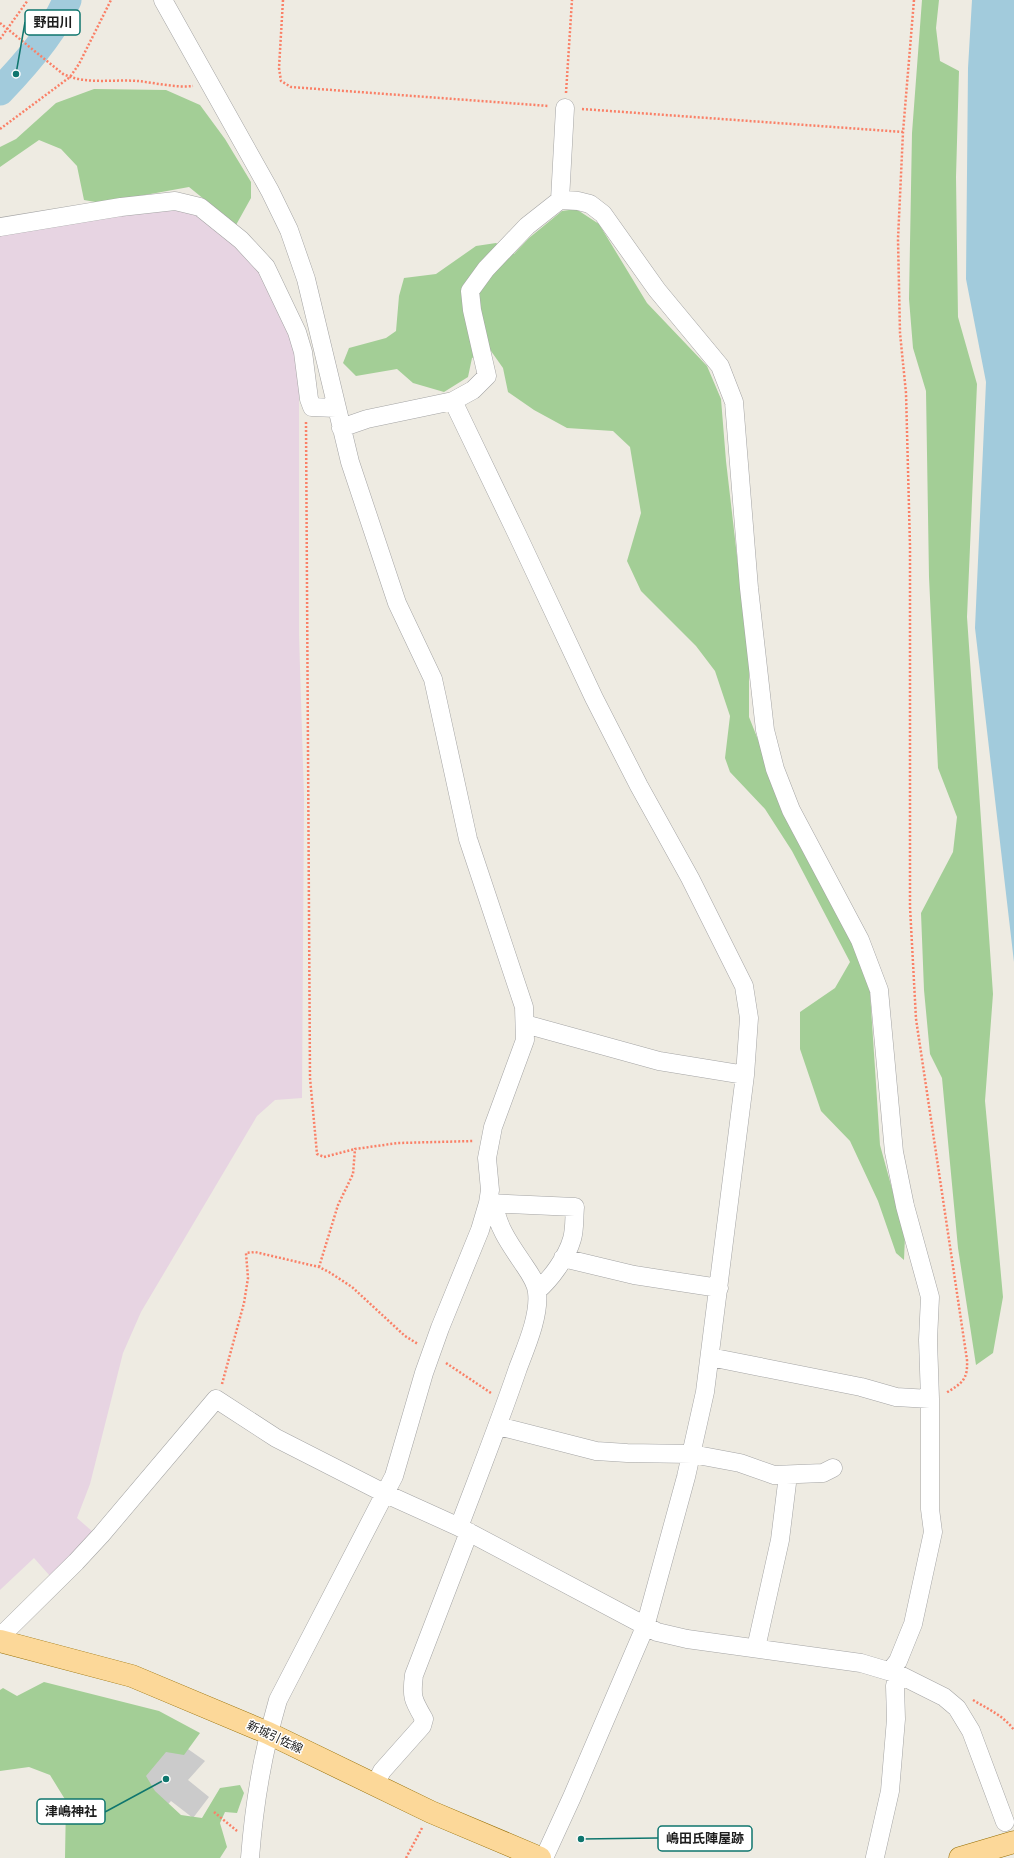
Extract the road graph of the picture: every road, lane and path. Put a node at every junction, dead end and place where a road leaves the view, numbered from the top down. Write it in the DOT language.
graph roads {
  1 [pos="28,0"];
  2 [pos="111,0"];
  3 [pos="163,0"];
  4 [pos="572,0"];
  5 [pos="914,0"];
  6 [pos="0,23"];
  7 [pos="8,29"];
  8 [pos="0,39"];
  9 [pos="70,77"];
  10 [pos="206,79"];
  11 [pos="566,108"];
  12 [pos="0,129"];
  13 [pos="560,200"];
  14 [pos="0,227"];
  15 [pos="453,401"];
  16 [pos="312,407"];
  17 [pos="336,408"];
  18 [pos="341,428"];
  19 [pos="525,1024"];
  20 [pos="745,1075"];
  21 [pos="490,1141"];
  22 [pos="355,1149"];
  23 [pos="491,1203"];
  24 [pos="563,1258"];
  25 [pos="319,1267"];
  26 [pos="719,1288"];
  27 [pos="537,1291"];
  28 [pos="431,1353"];
  29 [pos="710,1357"];
  30 [pos="216,1399"];
  31 [pos="930,1399"];
  32 [pos="506,1403"];
  33 [pos="498,1426"];
  34 [pos="692,1454"];
  35 [pos="833,1468"];
  36 [pos="788,1475"];
  37 [pos="386,1494"];
  38 [pos="464,1530"];
  39 [pos="645,1626"];
  40 [pos="0,1637"];
  41 [pos="0,1641"];
  42 [pos="756,1648"];
  43 [pos="894,1673"];
  44 [pos="968,1697"];
  45 [pos="1014,1730"];
  46 [pos="268,1733"];
  47 [pos="375,1785"];
  48 [pos="214,1812"];
  49 [pos="431,1812"];
  50 [pos="1005,1822"];
  51 [pos="1014,1842"];
  52 [pos="250,1850"];
  53 [pos="875,1857"];
  54 [pos="406,1858"];
  55 [pos="540,1858"];
  56 [pos="544,1858"];
  57 [pos="960,1858"];
  1 -- 7 [label="path"];
  2 -- 9 [label="path"];
  3 -- 10 [label="street"];
  4 -- 11 [label="path"];
  5 -- 31 [label="path"];
  6 -- 7 [label="path"];
  7 -- 8 [label="path"];
  7 -- 9 [label="path"];
  9 -- 10 [label="path"];
  9 -- 12 [label="path"];
  10 -- 17 [label="street"];
  11 -- 13 [label="street"];
  13 -- 15 [label="street"];
  13 -- 31 [label="street"];
  14 -- 16 [label="street"];
  15 -- 18 [label="street"];
  15 -- 20 [label="street"];
  16 -- 17 [label="street"];
  16 -- 22 [label="path"];
  17 -- 18 [label="street"];
  18 -- 19 [label="street"];
  19 -- 20 [label="street"];
  19 -- 21 [label="street"];
  20 -- 26 [label="street"];
  21 -- 22 [label="path"];
  21 -- 23 [label="street"];
  22 -- 25 [label="path"];
  23 -- 24 [label="street"];
  23 -- 27 [label="street"];
  23 -- 28 [label="street"];
  24 -- 26 [label="street"];
  24 -- 27 [label="street"];
  25 -- 28 [label="path"];
  25 -- 30 [label="path"];
  26 -- 29 [label="street"];
  27 -- 32 [label="street"];
  28 -- 32 [label="path"];
  28 -- 37 [label="street"];
  29 -- 31 [label="street"];
  29 -- 34 [label="street"];
  30 -- 37 [label="street"];
  30 -- 40 [label="street"];
  31 -- 43 [label="street"];
  32 -- 33 [label="street"];
  33 -- 34 [label="street"];
  33 -- 38 [label="street"];
  34 -- 36 [label="street"];
  34 -- 39 [label="street"];
  35 -- 36 [label="street"];
  36 -- 42 [label="street"];
  37 -- 38 [label="street"];
  37 -- 46 [label="street"];
  38 -- 39 [label="street"];
  38 -- 47 [label="street"];
  39 -- 42 [label="street"];
  39 -- 56 [label="street"];
  41 -- 46 [label="main road, 新城引佐線"];
  42 -- 43 [label="street"];
  43 -- 50 [label="street"];
  43 -- 53 [label="street"];
  44 -- 45 [label="path"];
  46 -- 47 [label="main road, 新城引佐線"];
  46 -- 52 [label="street"];
  47 -- 49 [label="main road, 新城引佐線"];
  48 -- 52 [label="path"];
  49 -- 54 [label="path"];
  49 -- 55 [label="main road, 新城引佐線"];
  51 -- 57 [label="main road"];
}
